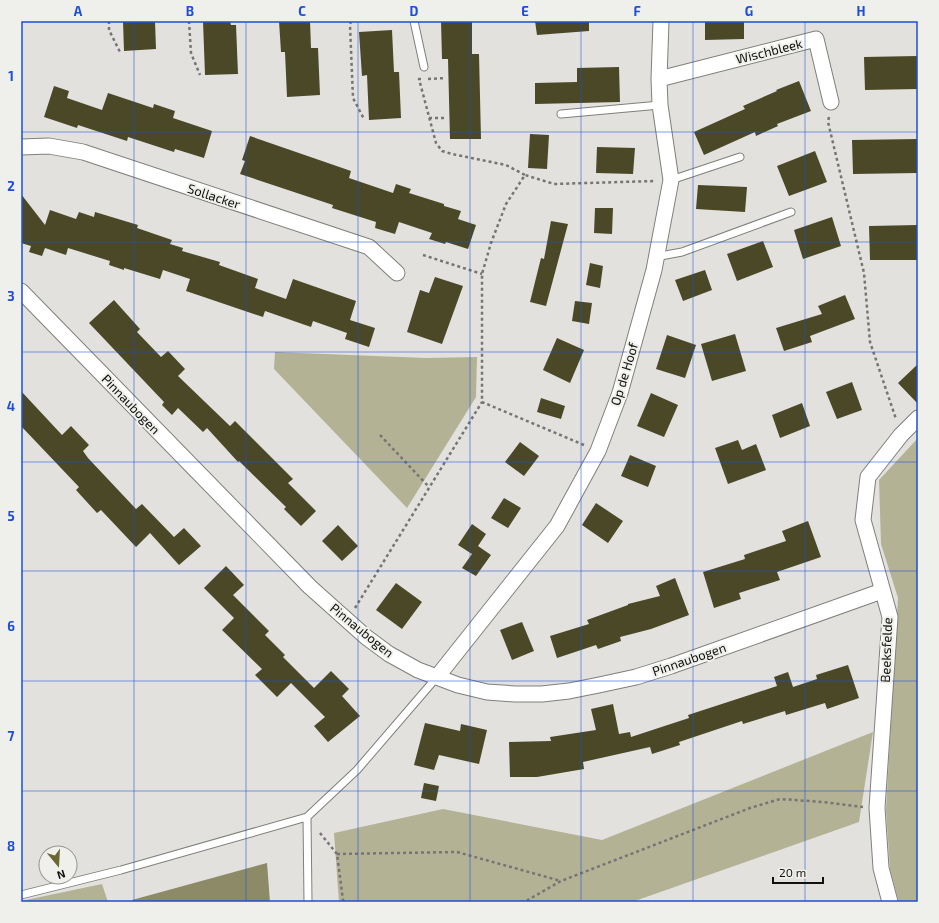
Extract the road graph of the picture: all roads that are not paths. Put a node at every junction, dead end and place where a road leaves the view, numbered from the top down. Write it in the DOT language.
graph roads {
  1 [pos="414,21"];
  2 [pos="661,21"];
  3 [pos="424,67"];
  4 [pos="659,79"];
  5 [pos="832,102"];
  6 [pos="660,105"];
  7 [pos="561,114"];
  8 [pos="21,147"];
  9 [pos="740,157"];
  10 [pos="672,180"];
  11 [pos="791,212"];
  12 [pos="655,257"];
  13 [pos="396,273"];
  14 [pos="21,291"];
  15 [pos="918,418"];
  16 [pos="882,591"];
  17 [pos="437,677"];
  18 [pos="307,818"];
  19 [pos="21,894"];
  20 [pos="308,902"];
  21 [pos="890,902"];
  1 -- 3 [label="lane"];
  2 -- 4 [label="street, Op de Hoof"];
  4 -- 5 [label="street, Wischbleek"];
  4 -- 6 [label="street, Op de Hoof"];
  6 -- 7 [label="lane"];
  6 -- 10 [label="street, Op de Hoof"];
  8 -- 13 [label="street, Sollacker"];
  9 -- 10 [label="lane"];
  10 -- 12 [label="street, Op de Hoof"];
  11 -- 12 [label="lane"];
  12 -- 17 [label="street, Op de Hoof"];
  14 -- 17 [label="street, Pinnaubogen"];
  15 -- 16 [label="street, Beeksfelde"];
  16 -- 17 [label="street, Pinnaubogen"];
  16 -- 21 [label="street, Beeksfelde"];
  17 -- 18 [label="lane"];
  18 -- 19 [label="lane"];
  18 -- 20 [label="lane"];
}
